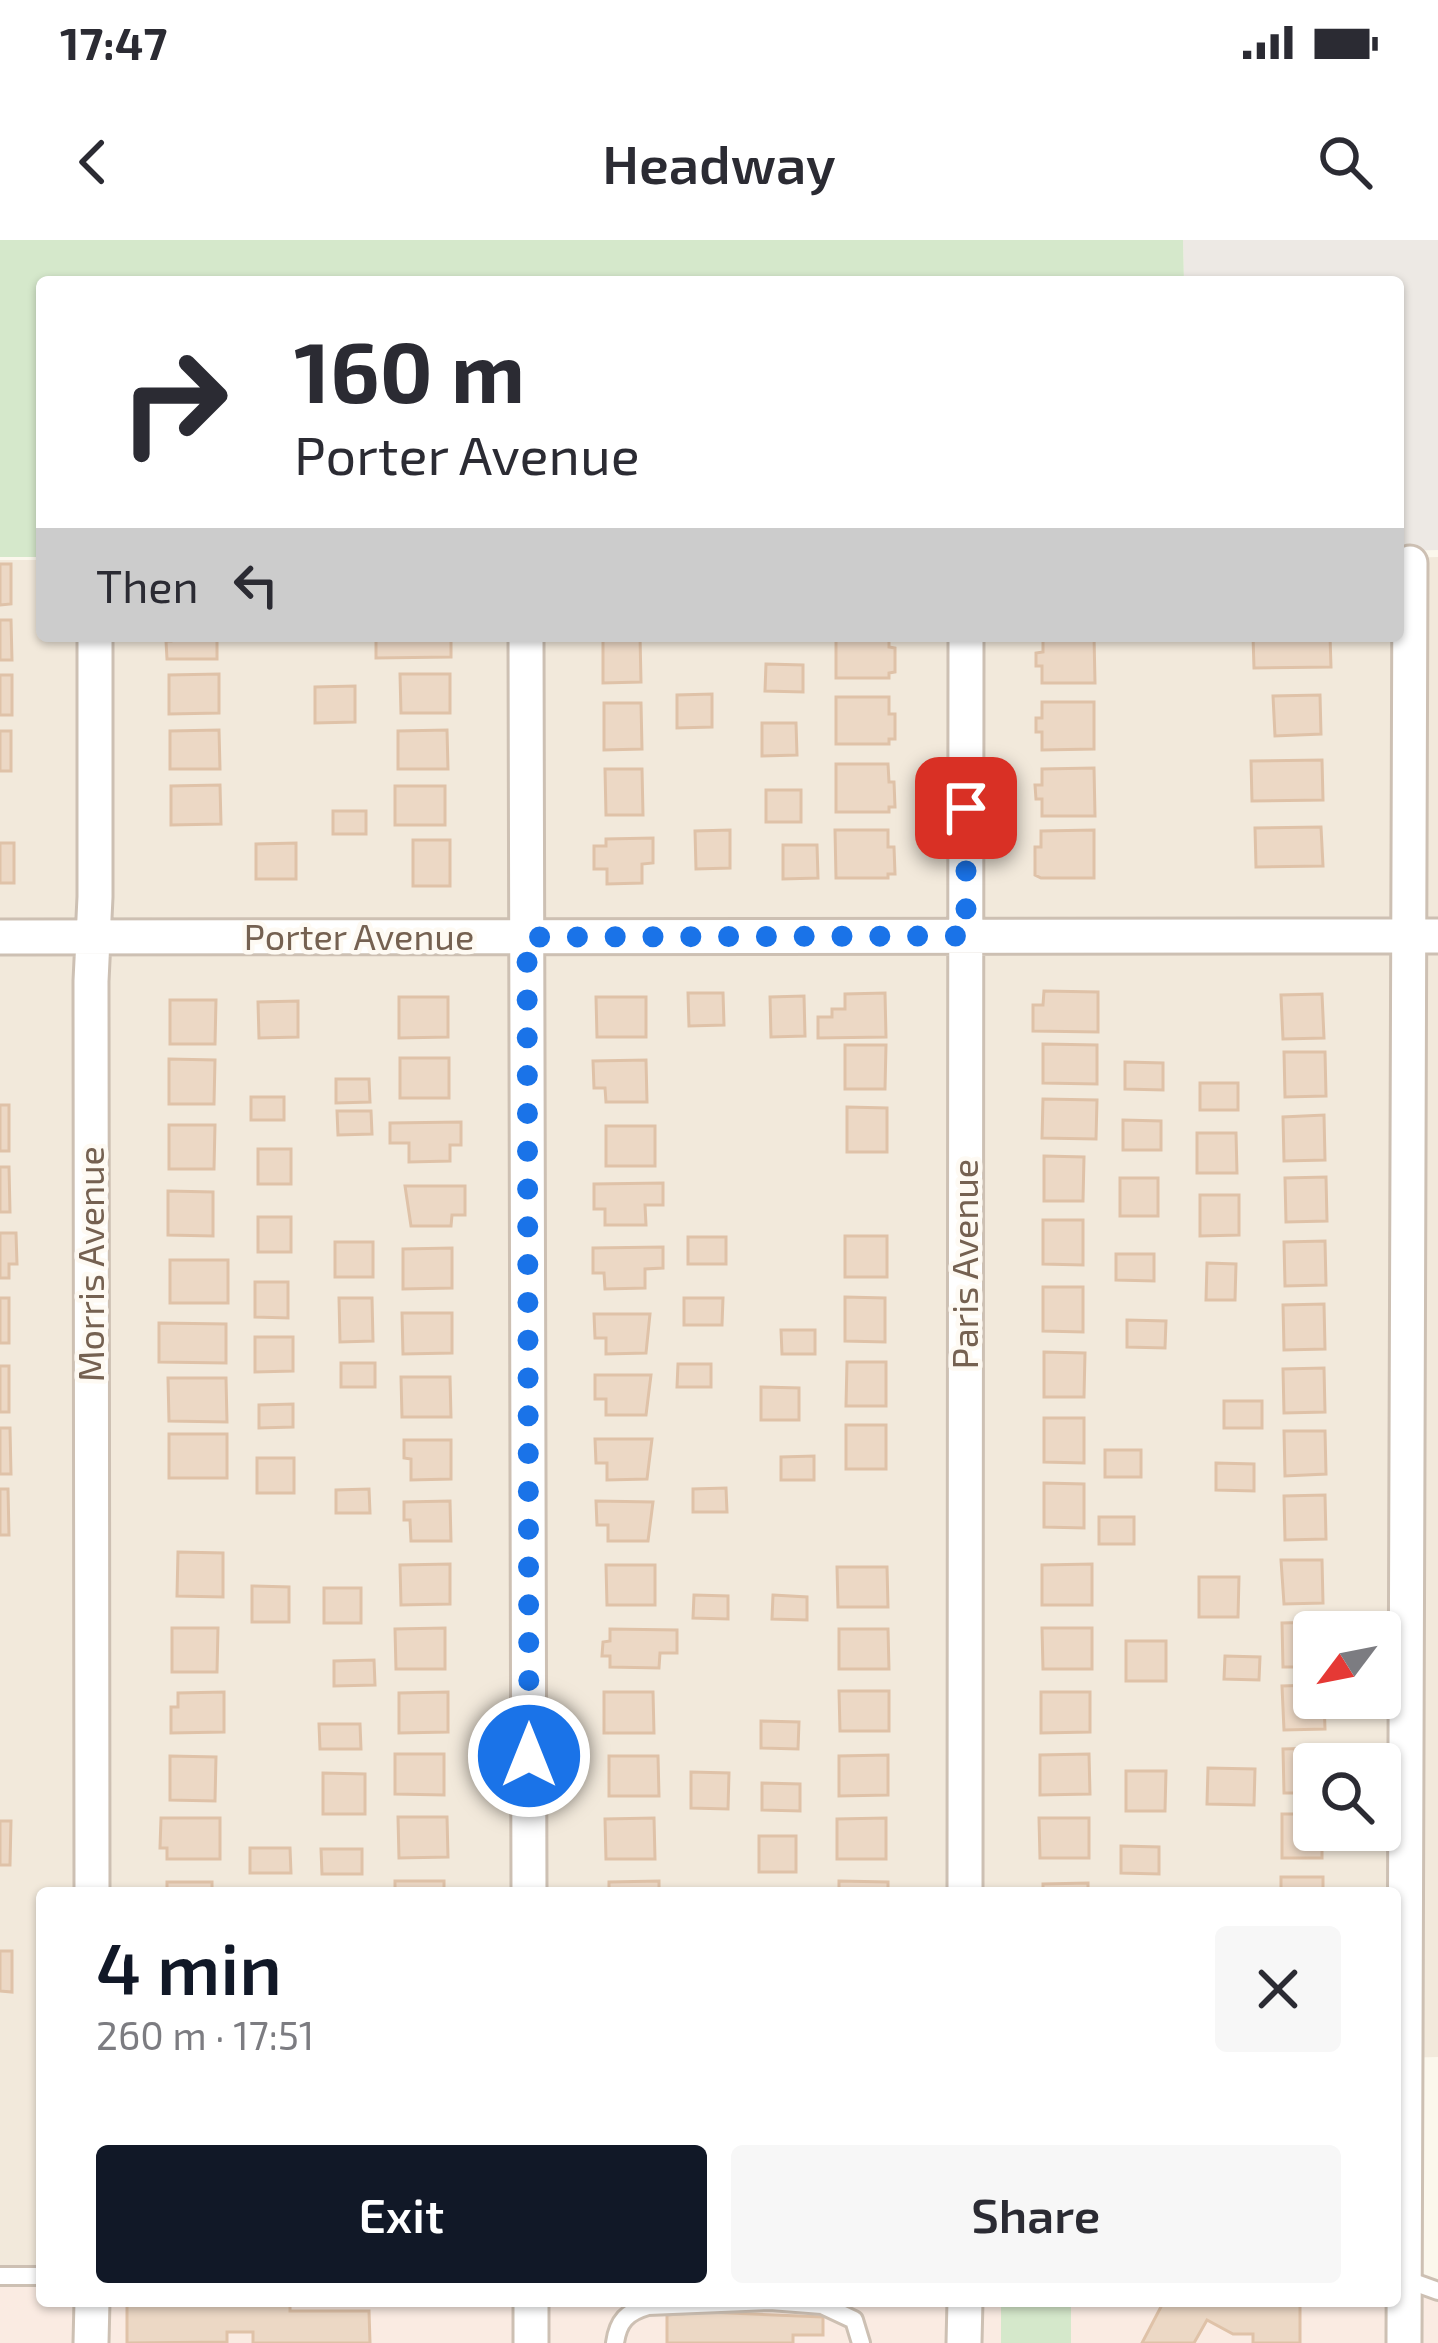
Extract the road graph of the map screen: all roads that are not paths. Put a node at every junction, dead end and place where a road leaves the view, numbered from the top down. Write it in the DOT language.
graph roads {
  1 [pos="1410,563"];
  2 [pos="95,642"];
  3 [pos="526,642"];
  4 [pos="965,642"];
  5 [pos="966,936"];
  6 [pos="1425,936"];
  7 [pos="0,937"];
  8 [pos="94,937"];
  9 [pos="527,937"];
  10 [pos="92,1887"];
  11 [pos="530,1887"];
  12 [pos="965,1887"];
  13 [pos="1401,2224"];
  14 [pos="0,2276"];
  15 [pos="36,2276"];
  16 [pos="1401,2278"];
  17 [pos="1438,2291"];
  18 [pos="1401,2294"];
  19 [pos="92,2307"];
  20 [pos="531,2307"];
  21 [pos="644,2307"];
  22 [pos="826,2307"];
  23 [pos="965,2307"];
  24 [pos="92,2343"];
  25 [pos="530,2343"];
  26 [pos="614,2343"];
  27 [pos="860,2343"];
  28 [pos="964,2343"];
  29 [pos="1404,2343"];
  1 -- 6 [label="street"];
  2 -- 8 [label="street, Morris Avenue"];
  3 -- 9 [label="street"];
  4 -- 5 [label="street, Paris Avenue"];
  5 -- 6 [label="street, Porter Avenue"];
  5 -- 9 [label="street, Porter Avenue"];
  5 -- 12 [label="street, Paris Avenue"];
  6 -- 13 [label="street"];
  7 -- 8 [label="street, Porter Avenue"];
  8 -- 9 [label="street, Porter Avenue"];
  8 -- 10 [label="street, Morris Avenue"];
  9 -- 11 [label="street"];
  14 -- 15 [label="lane"];
  16 -- 17 [label="lane"];
  18 -- 29 [label="street"];
  19 -- 24 [label="street"];
  20 -- 25 [label="street"];
  21 -- 26 [label="lane"];
  22 -- 27 [label="lane"];
  23 -- 28 [label="street"];
}
